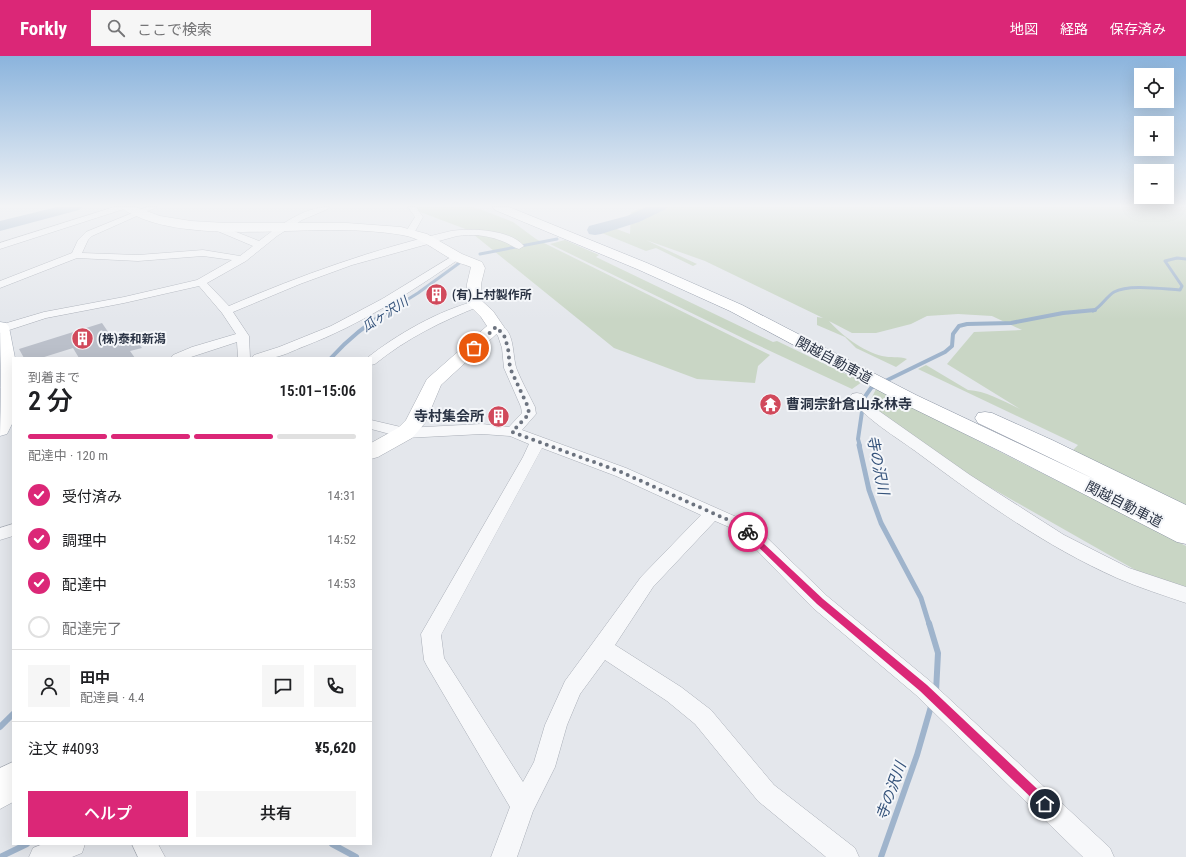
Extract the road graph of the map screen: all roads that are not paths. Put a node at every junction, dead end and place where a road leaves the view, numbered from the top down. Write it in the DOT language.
graph roads {
  1 [pos="81,244"];
  2 [pos="414,244"];
  3 [pos="439,244"];
  4 [pos="516,244"];
  5 [pos="588,244"];
  6 [pos="614,244"];
  7 [pos="260,245"];
  8 [pos="519,246"];
  9 [pos="76,255"];
  10 [pos="456,256"];
  11 [pos="242,259"];
  12 [pos="201,282"];
  13 [pos="0,285"];
  14 [pos="476,304"];
  15 [pos="227,311"];
  16 [pos="496,327"];
  17 [pos="0,328"];
  18 [pos="243,336"];
  19 [pos="179,357"];
  20 [pos="244,357"];
  21 [pos="261,357"];
  22 [pos="372,360"];
  23 [pos="863,368"];
  24 [pos="916,394"];
  25 [pos="863,402"];
  26 [pos="6,420"];
  27 [pos="372,424"];
  28 [pos="512,432"];
  29 [pos="405,433"];
  30 [pos="537,442"];
  31 [pos="372,451"];
  32 [pos="712,514"];
  33 [pos="1186,514"];
  34 [pos="12,530"];
  35 [pos="0,534"];
  36 [pos="1186,535"];
  37 [pos="1186,595"];
  38 [pos="602,647"];
  39 [pos="12,779"];
  40 [pos="0,792"];
  41 [pos="523,804"];
  42 [pos="71,845"];
  43 [pos="145,845"];
  44 [pos="42,857"];
  45 [pos="152,857"];
  46 [pos="504,857"];
  47 [pos="846,857"];
  48 [pos="1101,857"];
  1 -- 9 [label="street"];
  2 -- 15 [label="street"];
  3 -- 10 [label="main road"];
  4 -- 8 [label="street"];
  5 -- 23 [label="main road, 関越自動車道"];
  6 -- 23 [label="main road, 関越自動車道"];
  7 -- 11 [label="street"];
  9 -- 11 [label="street"];
  9 -- 13 [label="street"];
  10 -- 14 [label="main road"];
  10 -- 21 [label="street"];
  11 -- 12 [label="street"];
  12 -- 15 [label="street"];
  12 -- 17 [label="street"];
  14 -- 16 [label="main road"];
  14 -- 22 [label="street"];
  15 -- 18 [label="street"];
  16 -- 28 [label="street"];
  16 -- 29 [label="main road"];
  17 -- 26 [label="main road"];
  18 -- 19 [label="street"];
  18 -- 20 [label="street"];
  23 -- 24 [label="main road, 関越自動車道"];
  24 -- 33 [label="main road, 関越自動車道"];
  24 -- 36 [label="main road, 関越自動車道"];
  25 -- 37 [label="street"];
  27 -- 29 [label="street"];
  28 -- 29 [label="street"];
  28 -- 30 [label="street"];
  29 -- 31 [label="main road"];
  30 -- 32 [label="street"];
  30 -- 41 [label="street"];
  32 -- 38 [label="street"];
  32 -- 48 [label="street"];
  34 -- 35 [label="street"];
  38 -- 41 [label="street"];
  38 -- 47 [label="street"];
  39 -- 40 [label="main road"];
  41 -- 46 [label="street"];
  42 -- 44 [label="street"];
  43 -- 45 [label="street"];
}
